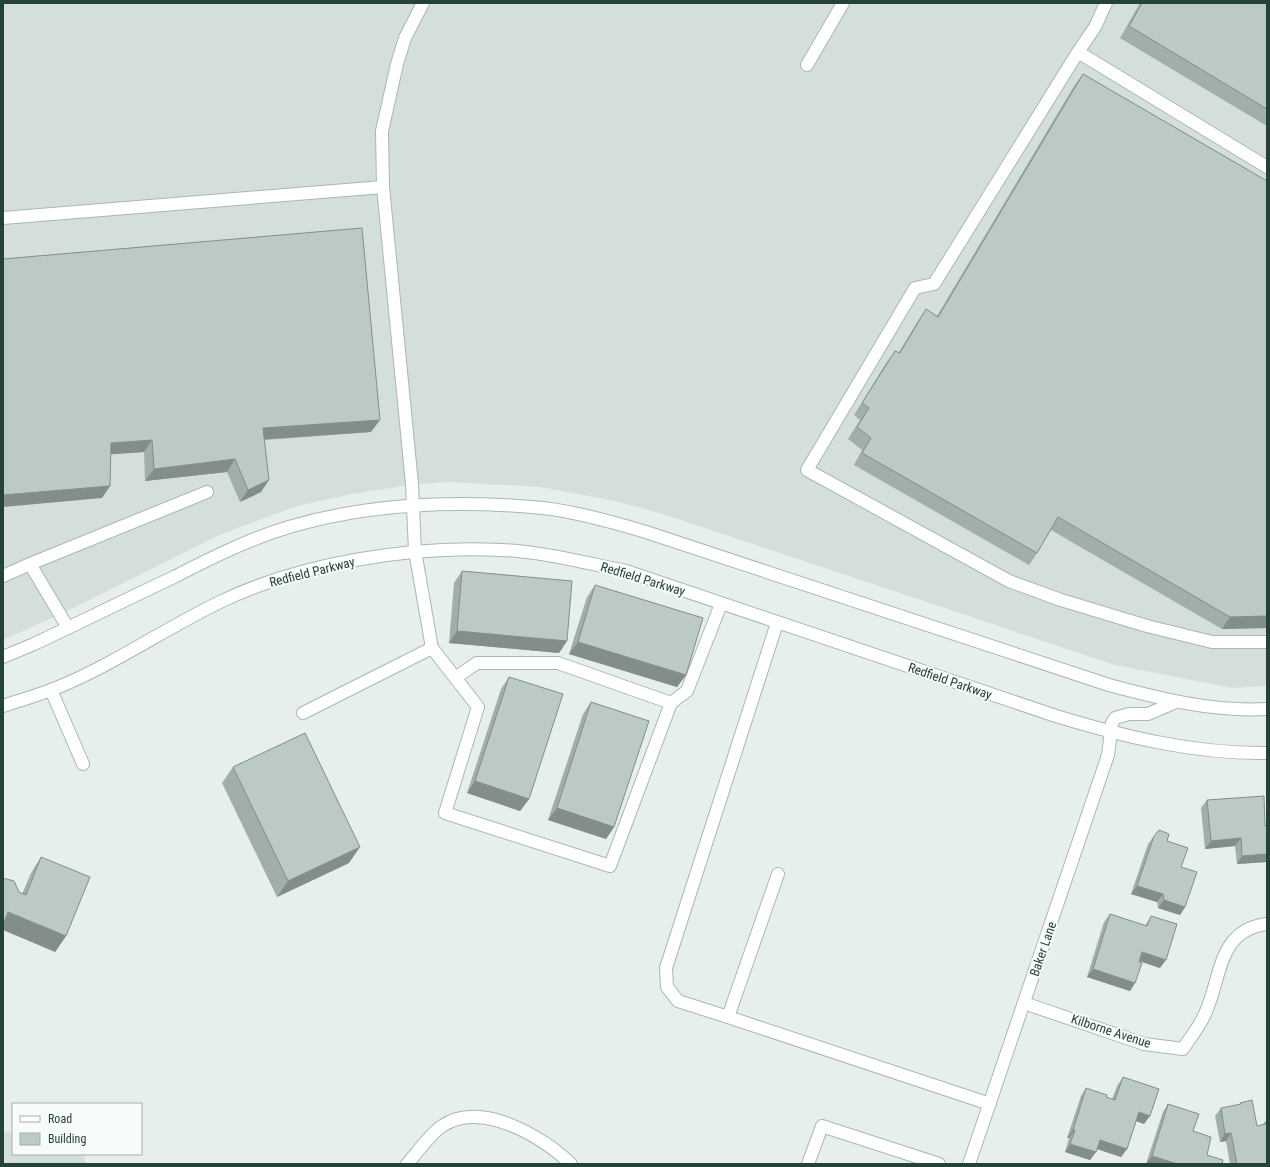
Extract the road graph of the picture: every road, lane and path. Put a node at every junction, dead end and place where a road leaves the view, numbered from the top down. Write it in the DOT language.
graph roads {
  1 [pos="423,3"];
  2 [pos="1106,3"];
  3 [pos="838,6"];
  4 [pos="1078,52"];
  5 [pos="808,65"];
  6 [pos="1267,167"];
  7 [pos="383,187"];
  8 [pos="3,218"];
  9 [pos="207,492"];
  10 [pos="414,505"];
  11 [pos="415,551"];
  12 [pos="30,564"];
  13 [pos="3,576"];
  14 [pos="721,604"];
  15 [pos="777,623"];
  16 [pos="68,628"];
  17 [pos="1267,642"];
  18 [pos="432,648"];
  19 [pos="3,656"];
  20 [pos="456,678"];
  21 [pos="51,690"];
  22 [pos="1176,702"];
  23 [pos="671,703"];
  24 [pos="3,706"];
  25 [pos="1267,709"];
  26 [pos="303,713"];
  27 [pos="1111,733"];
  28 [pos="1267,753"];
  29 [pos="83,764"];
  30 [pos="778,874"];
  31 [pos="1267,924"];
  32 [pos="1024,1003"];
  33 [pos="728,1017"];
  34 [pos="990,1104"];
  35 [pos="407,1164"];
  36 [pos="571,1164"];
  37 [pos="808,1164"];
  38 [pos="939,1164"];
  39 [pos="969,1164"];
  1 -- 7 [label="street"];
  2 -- 4 [label="street"];
  3 -- 5 [label="street"];
  4 -- 6 [label="street"];
  4 -- 17 [label="street"];
  7 -- 8 [label="street"];
  7 -- 10 [label="street"];
  9 -- 12 [label="street"];
  10 -- 11 [label="street"];
  10 -- 16 [label="street"];
  10 -- 22 [label="street"];
  11 -- 14 [label="street, Redfield Parkway"];
  11 -- 18 [label="street"];
  11 -- 21 [label="street, Redfield Parkway"];
  12 -- 13 [label="street"];
  12 -- 16 [label="street"];
  14 -- 15 [label="street, Redfield Parkway"];
  14 -- 23 [label="street"];
  15 -- 27 [label="street, Redfield Parkway"];
  15 -- 33 [label="street"];
  16 -- 19 [label="street"];
  18 -- 20 [label="street"];
  18 -- 26 [label="street"];
  20 -- 23 [label="street"];
  20 -- 23 [label="street"];
  21 -- 24 [label="street, Redfield Parkway"];
  21 -- 29 [label="street"];
  22 -- 25 [label="street"];
  22 -- 27 [label="street, Baker Lane"];
  27 -- 28 [label="street, Redfield Parkway"];
  27 -- 32 [label="street, Baker Lane"];
  30 -- 33 [label="street"];
  31 -- 32 [label="street, Kilborne Avenue"];
  32 -- 34 [label="street, Baker Lane"];
  33 -- 34 [label="street"];
  34 -- 39 [label="street, Baker Lane"];
  35 -- 36 [label="street"];
  37 -- 38 [label="street"];
}
